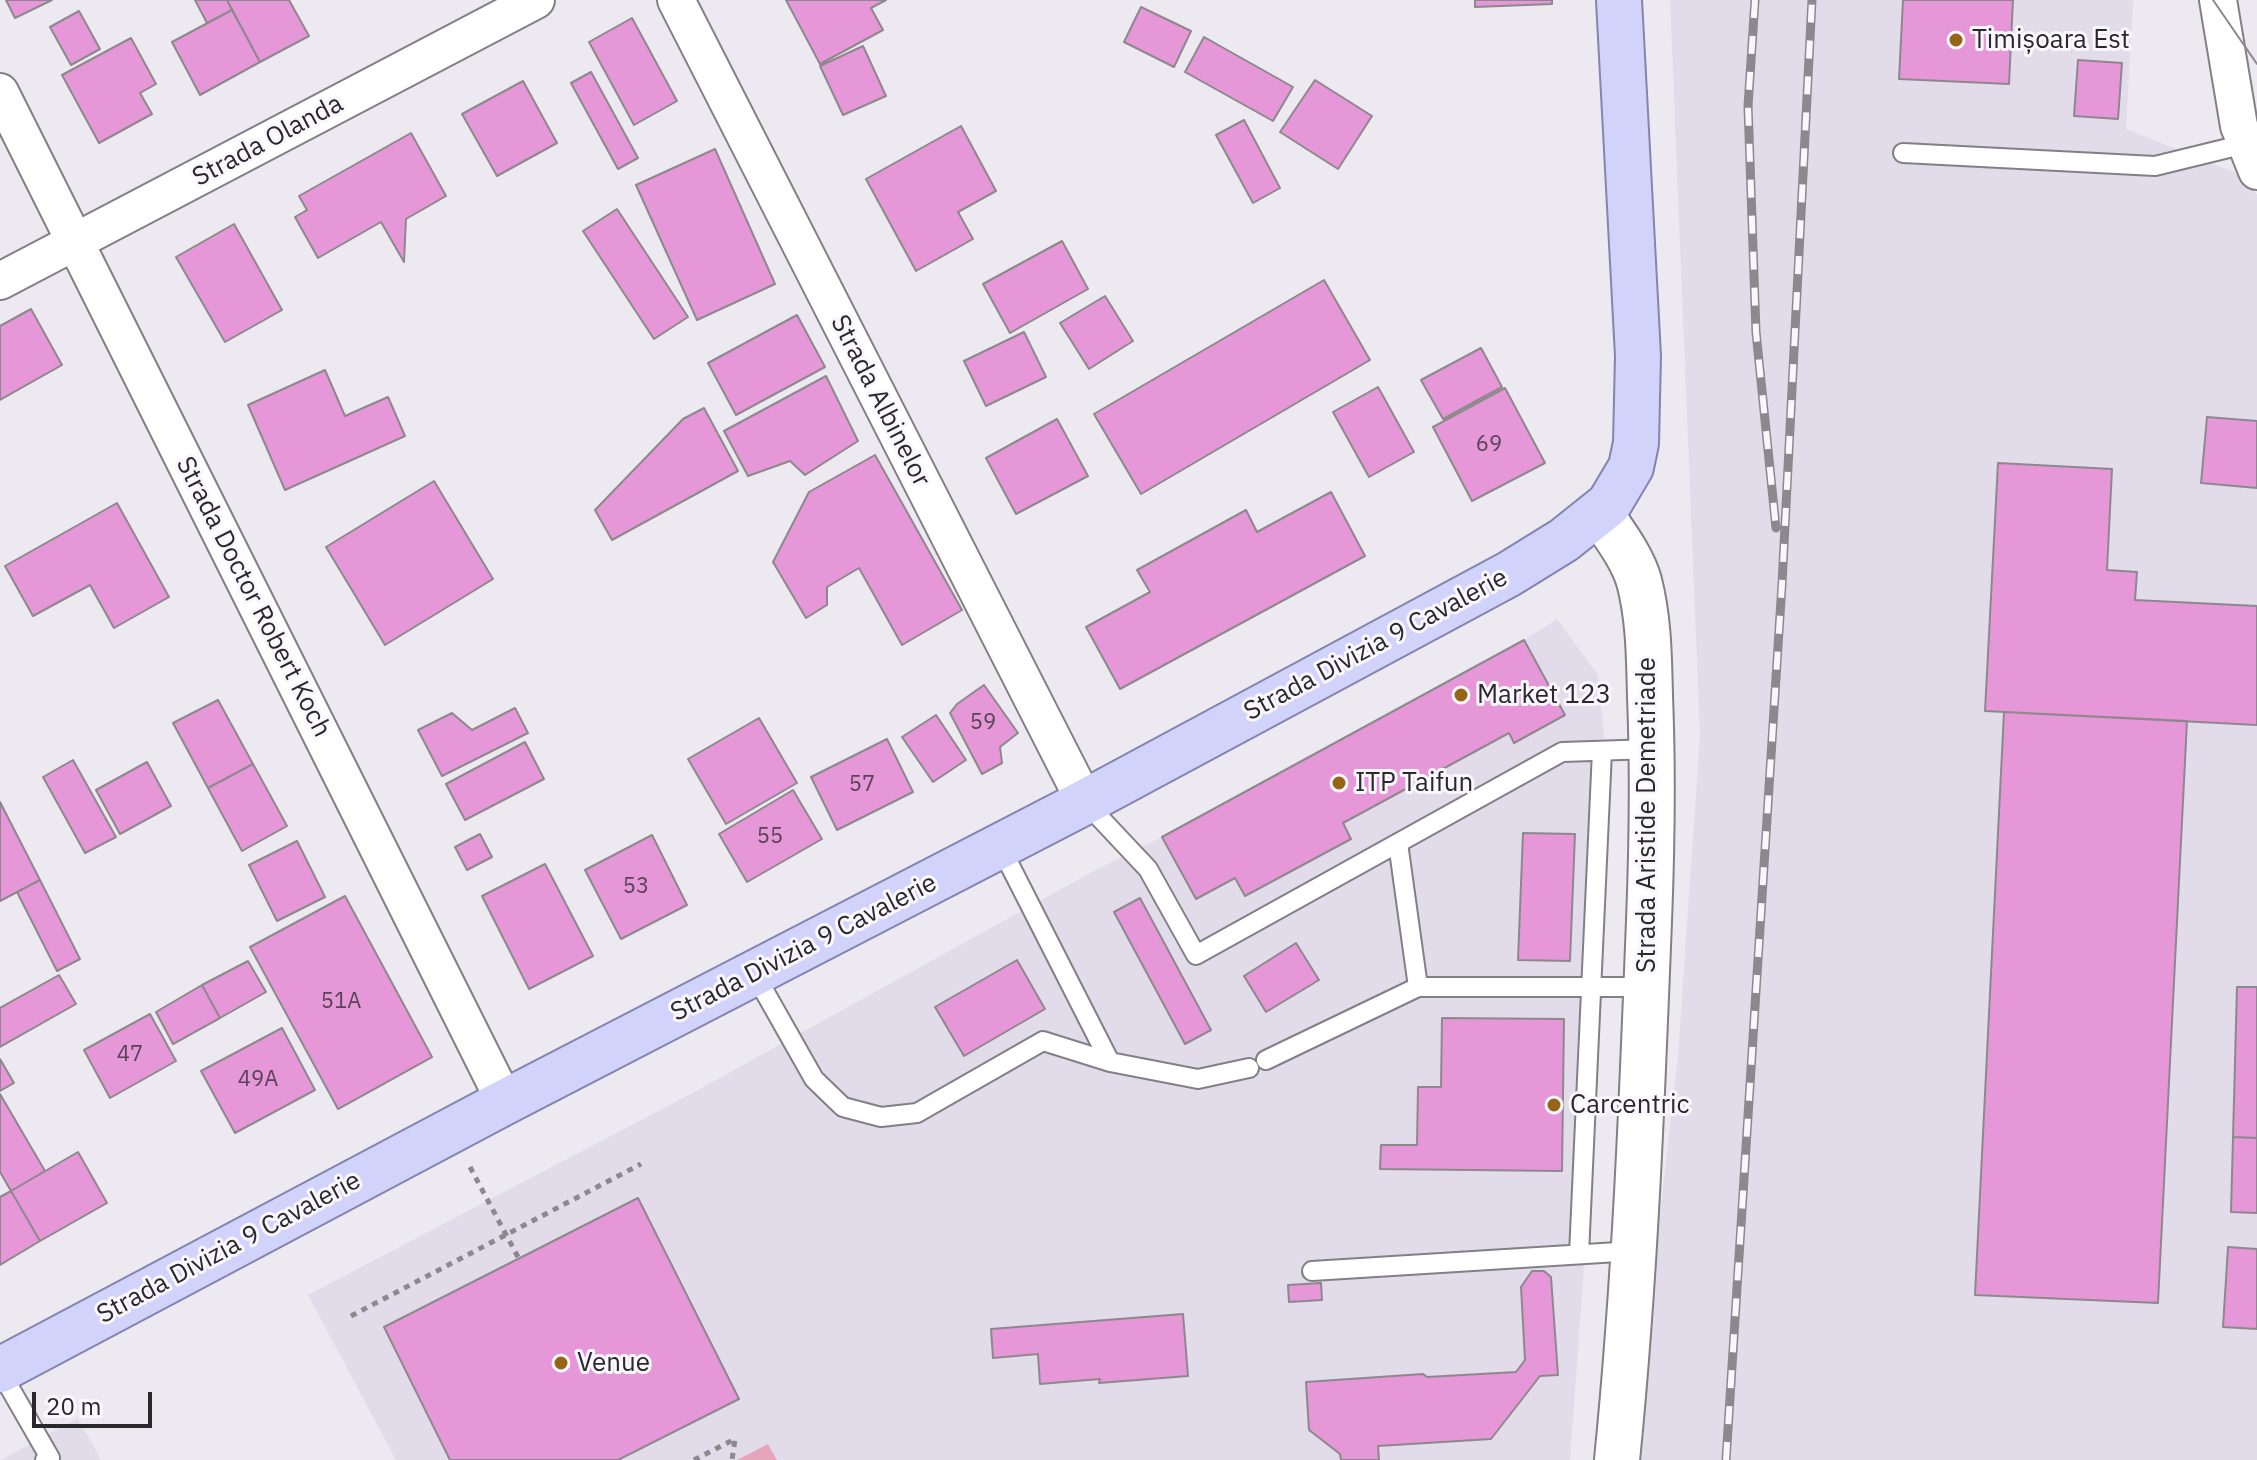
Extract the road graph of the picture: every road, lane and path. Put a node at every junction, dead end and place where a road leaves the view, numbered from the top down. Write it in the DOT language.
graph roads {
  1 [pos="536,0"];
  2 [pos="676,0"];
  3 [pos="1619,0"];
  4 [pos="2218,0"];
  5 [pos="0,92"];
  6 [pos="1903,153"];
  7 [pos="2251,158"];
  8 [pos="76,241"];
  9 [pos="0,281"];
  10 [pos="1600,513"];
  11 [pos="1652,749"];
  12 [pos="1602,751"];
  13 [pos="1085,802"];
  14 [pos="1398,843"];
  15 [pos="1000,846"];
  16 [pos="754,973"];
  17 [pos="1418,987"];
  18 [pos="1593,987"];
  19 [pos="1646,987"];
  20 [pos="1110,1062"];
  21 [pos="505,1102"];
  22 [pos="451,1131"];
  23 [pos="641,1164"];
  24 [pos="505,1235"];
  25 [pos="1634,1251"];
  26 [pos="1579,1254"];
  27 [pos="519,1259"];
  28 [pos="1312,1271"];
  29 [pos="351,1316"];
  30 [pos="0,1371"];
  31 [pos="45,1460"];
  32 [pos="694,1460"];
  33 [pos="732,1460"];
  34 [pos="1617,1460"];
  1 -- 8 [label="street, Strada Olanda"];
  2 -- 13 [label="street, Strada Albinelor"];
  3 -- 10 [label="main road"];
  4 -- 7 [label="street"];
  5 -- 8 [label="street, Strada Doctor Robert Koch"];
  6 -- 7 [label="lane"];
  8 -- 9 [label="street, Strada Olanda"];
  8 -- 21 [label="street, Strada Doctor Robert Koch"];
  10 -- 11 [label="street, Strada Aristide Demetriade"];
  10 -- 13 [label="main road, Strada Divizia 9 Cavalerie"];
  11 -- 12 [label="lane"];
  11 -- 19 [label="street, Strada Aristide Demetriade"];
  12 -- 14 [label="lane"];
  12 -- 18 [label="lane"];
  13 -- 14 [label="lane"];
  13 -- 15 [label="main road, Strada Divizia 9 Cavalerie"];
  14 -- 17 [label="lane"];
  15 -- 16 [label="main road, Strada Divizia 9 Cavalerie"];
  15 -- 20 [label="lane"];
  16 -- 20 [label="lane"];
  16 -- 21 [label="main road, Strada Divizia 9 Cavalerie"];
  17 -- 18 [label="lane"];
  17 -- 20 [label="lane"];
  18 -- 19 [label="lane"];
  18 -- 26 [label="lane"];
  19 -- 25 [label="street, Strada Aristide Demetriade"];
  21 -- 22 [label="main road, Strada Divizia 9 Cavalerie"];
  22 -- 24 [label="path"];
  22 -- 30 [label="main road, Strada Divizia 9 Cavalerie"];
  23 -- 24 [label="path"];
  24 -- 27 [label="path"];
  24 -- 29 [label="path"];
  25 -- 26 [label="lane"];
  25 -- 34 [label="street, Strada Aristide Demetriade"];
  26 -- 28 [label="lane"];
  30 -- 31 [label="lane"];
  32 -- 33 [label="path"];
}
